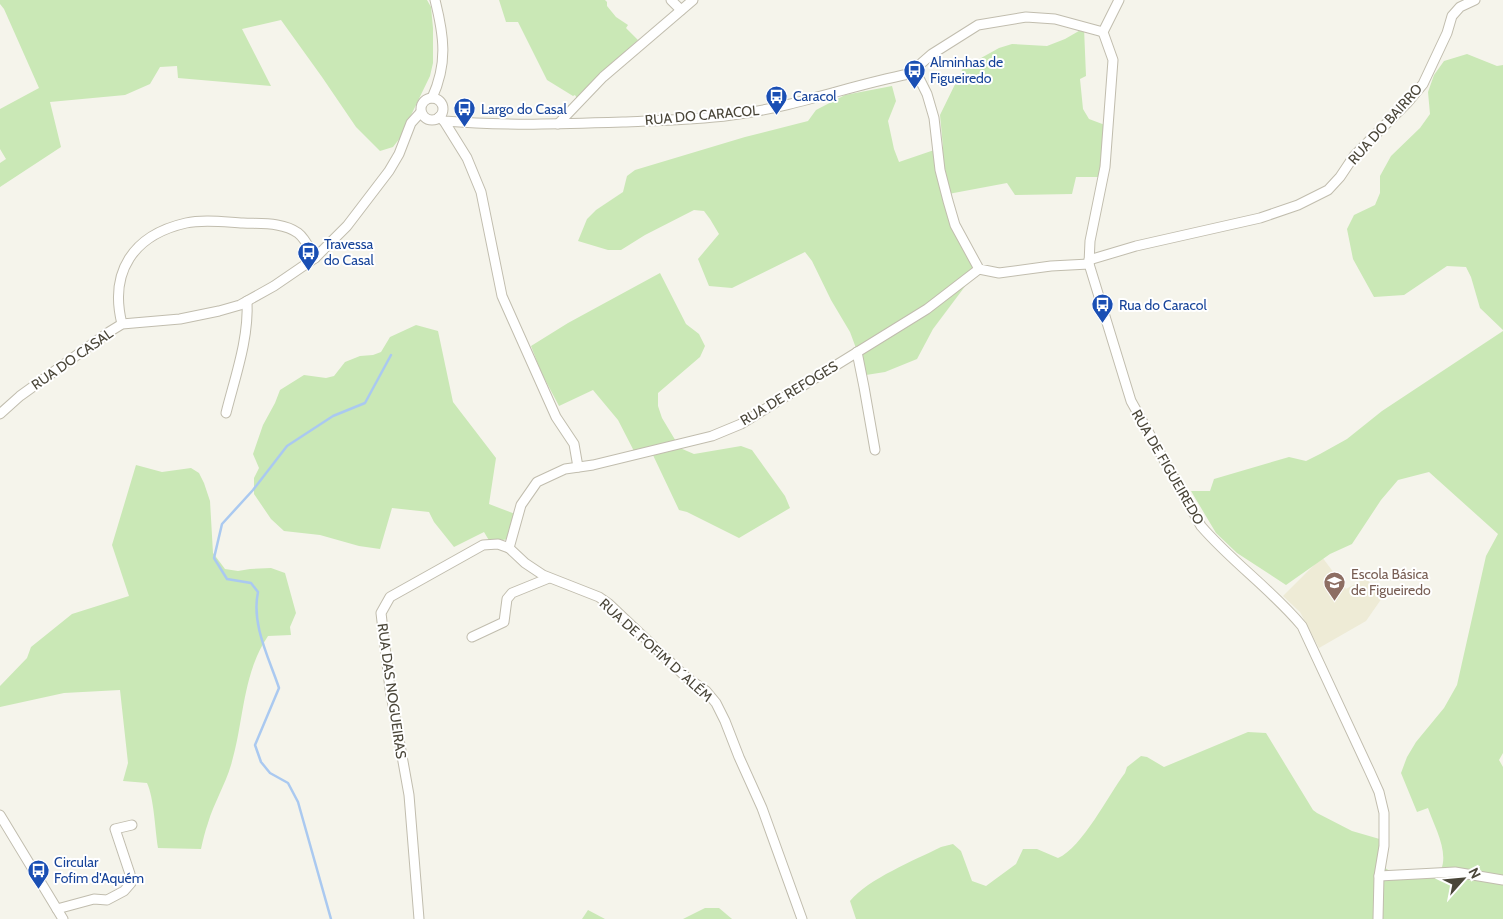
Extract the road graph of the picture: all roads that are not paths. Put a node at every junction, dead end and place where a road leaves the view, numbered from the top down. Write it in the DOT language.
graph roads {
  1 [pos="435,0"];
  2 [pos="671,0"];
  3 [pos="693,0"];
  4 [pos="1119,0"];
  5 [pos="1475,0"];
  6 [pos="681,10"];
  7 [pos="1103,32"];
  8 [pos="909,74"];
  9 [pos="432,98"];
  10 [pos="421,112"];
  11 [pos="441,119"];
  12 [pos="558,124"];
  13 [pos="316,258"];
  14 [pos="1089,262"];
  15 [pos="979,269"];
  16 [pos="247,301"];
  17 [pos="122,324"];
  18 [pos="856,352"];
  19 [pos="226,413"];
  20 [pos="0,414"];
  21 [pos="875,450"];
  22 [pos="578,468"];
  23 [pos="509,548"];
  24 [pos="549,578"];
  25 [pos="472,637"];
  26 [pos="0,815"];
  27 [pos="132,826"];
  28 [pos="1380,876"];
  29 [pos="1503,880"];
  30 [pos="57,909"];
  31 [pos="63,919"];
  32 [pos="419,919"];
  33 [pos="802,919"];
  34 [pos="1378,919"];
  1 -- 9 [label="street"];
  2 -- 6 [label="street"];
  3 -- 6 [label="street"];
  4 -- 7 [label="street"];
  5 -- 14 [label="street, RUA DO BAIRRO"];
  6 -- 12 [label="street"];
  7 -- 8 [label="street"];
  7 -- 14 [label="street, RUA DE FIGUEIREDO"];
  8 -- 12 [label="street, RUA DO CARACOL"];
  8 -- 15 [label="street"];
  9 -- 10 [label="street"];
  9 -- 11 [label="street"];
  10 -- 11 [label="street"];
  10 -- 13 [label="street, RUA DO CASAL"];
  11 -- 12 [label="street, RUA DO CARACOL"];
  11 -- 22 [label="street"];
  13 -- 16 [label="street, RUA DO CASAL"];
  13 -- 17 [label="street"];
  14 -- 15 [label="street"];
  14 -- 28 [label="street, RUA DE FIGUEIREDO"];
  15 -- 18 [label="street, RUA DE REFOGES"];
  16 -- 17 [label="street, RUA DO CASAL"];
  16 -- 19 [label="street"];
  17 -- 20 [label="street, RUA DO CASAL"];
  18 -- 21 [label="street"];
  18 -- 22 [label="street, RUA DE REFOGES"];
  22 -- 23 [label="street"];
  23 -- 24 [label="street, RUA DE FOFIM D´ALÉM"];
  23 -- 32 [label="street, RUA DAS NOGUEIRAS"];
  24 -- 25 [label="street"];
  24 -- 33 [label="street, RUA DE FOFIM D´ALÉM"];
  26 -- 30 [label="street"];
  27 -- 30 [label="street"];
  28 -- 29 [label="street"];
  28 -- 34 [label="street, RUA DE FIGUEIREDO"];
  30 -- 31 [label="street"];
}
